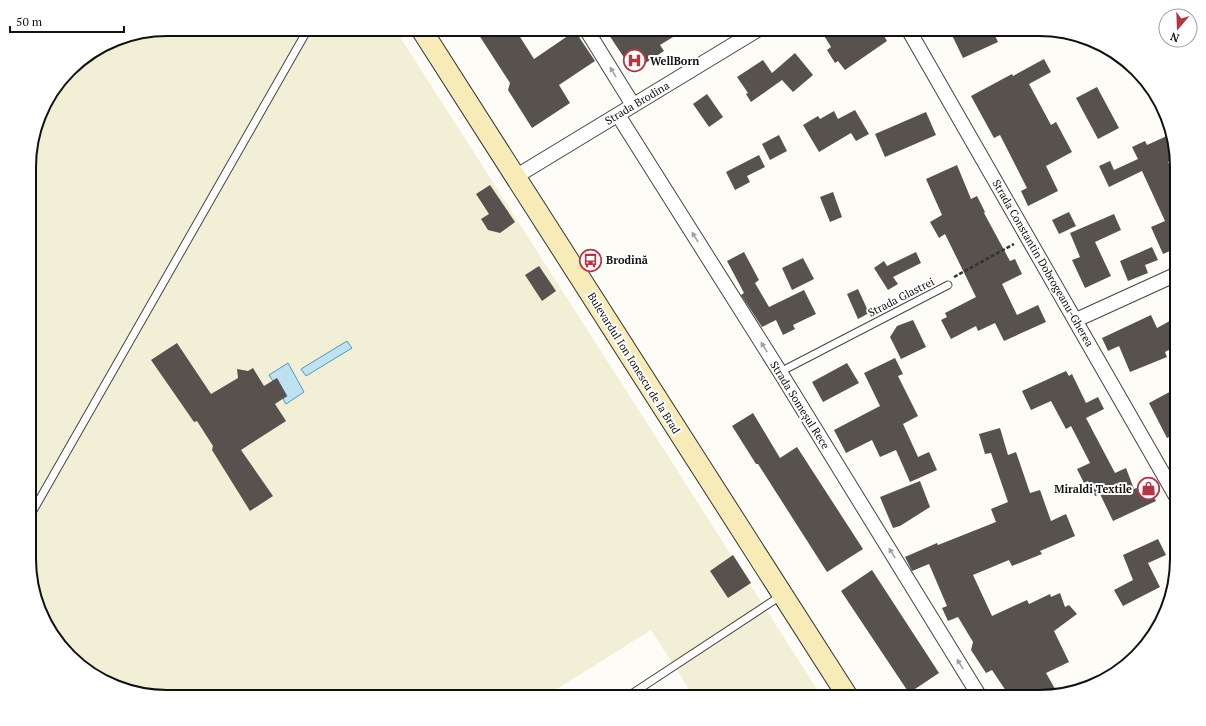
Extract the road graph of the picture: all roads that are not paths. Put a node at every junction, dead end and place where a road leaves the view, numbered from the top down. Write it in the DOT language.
graph roads {
  1 [pos="304,36"];
  2 [pos="425,36"];
  3 [pos="590,36"];
  4 [pos="747,36"];
  5 [pos="912,36"];
  6 [pos="633,105"];
  7 [pos="618,115"];
  8 [pos="515,177"];
  9 [pos="1170,277"];
  10 [pos="948,285"];
  11 [pos="1076,320"];
  12 [pos="780,372"];
  13 [pos="1170,486"];
  14 [pos="36,505"];
  15 [pos="782,595"];
  16 [pos="638,690"];
  17 [pos="843,690"];
  18 [pos="976,690"];
  1 -- 14 [label="lane"];
  2 -- 8 [label="main road, Bulevardul Ion Ionescu de la Brad"];
  6 -- 3 [label="street, one-way"];
  4 -- 6 [label="street, Strada Brodina"];
  5 -- 11 [label="street, Strada Constantin Dobrogeanu-Gherea"];
  6 -- 7 [label="street, Strada Brodina"];
  7 -- 8 [label="street, Strada Brodina"];
  12 -- 7 [label="street, Strada Someșul Rece, one-way"];
  8 -- 15 [label="main road, Bulevardul Ion Ionescu de la Brad"];
  9 -- 11 [label="street"];
  10 -- 12 [label="lane, Strada Glastrei"];
  11 -- 13 [label="street, Strada Constantin Dobrogeanu-Gherea"];
  18 -- 12 [label="street, Strada Someșul Rece, one-way"];
  15 -- 16 [label="lane"];
  15 -- 17 [label="main road, Bulevardul Ion Ionescu de la Brad"];
}
